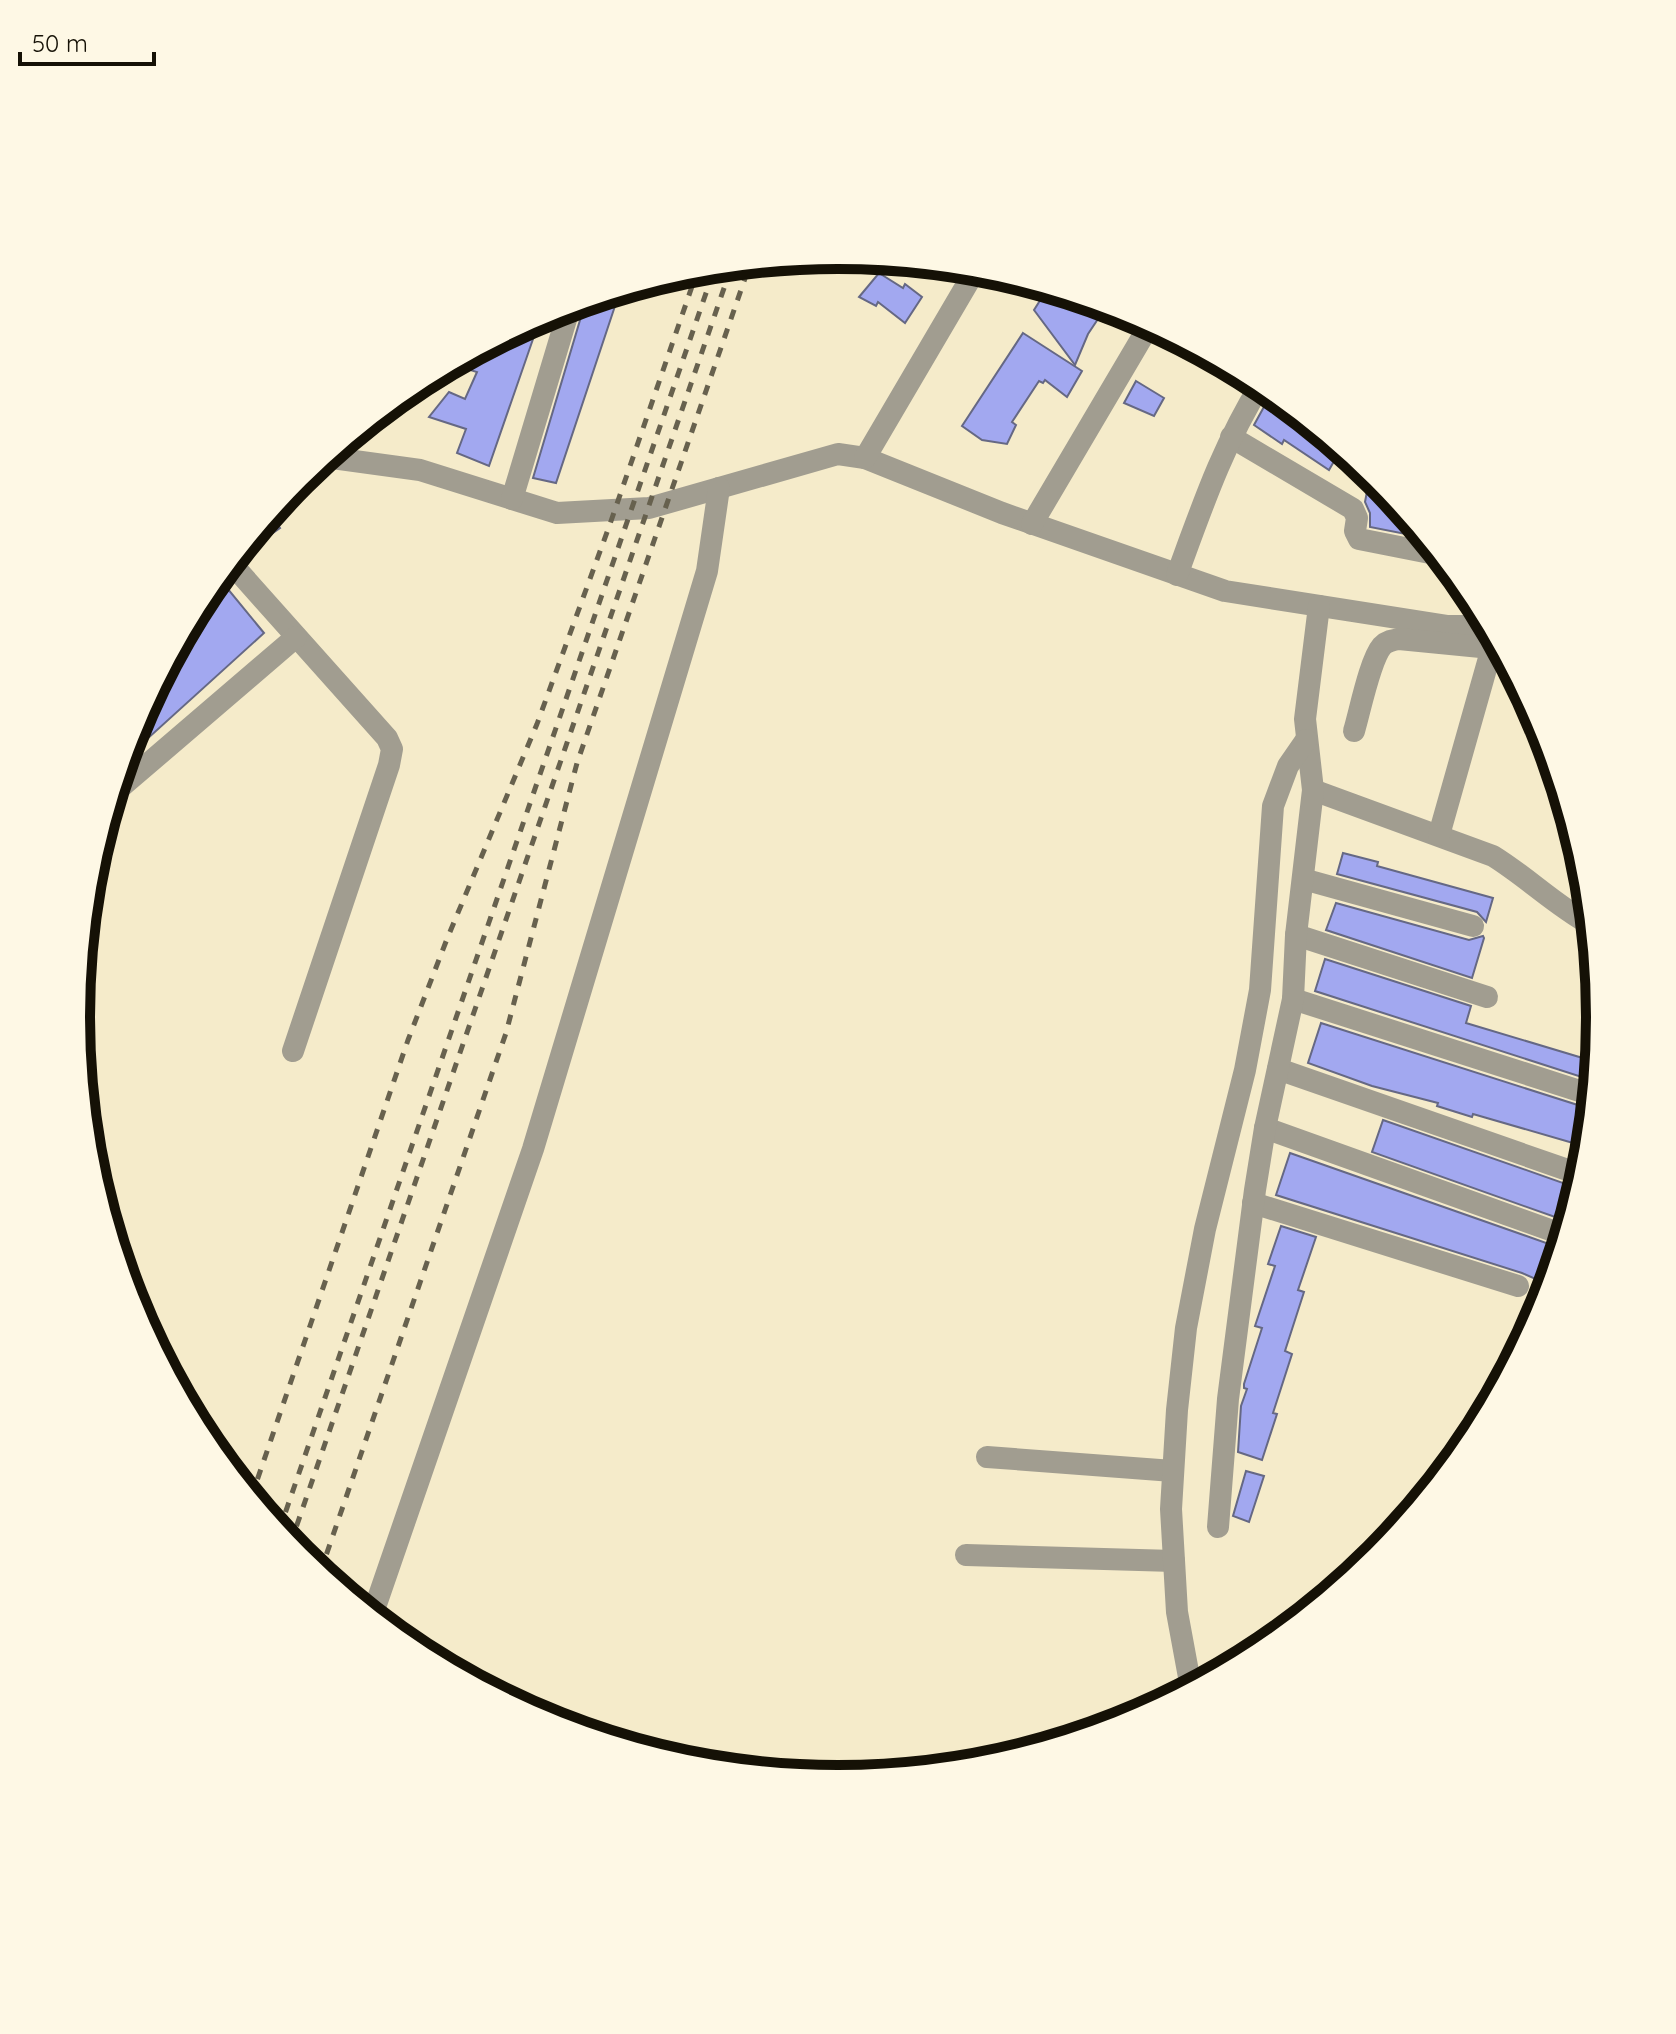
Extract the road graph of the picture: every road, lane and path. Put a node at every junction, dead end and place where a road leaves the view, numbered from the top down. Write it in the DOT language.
graph roads {
  1 [pos="969,281"];
  2 [pos="565,321"];
  3 [pos="1144,335"];
  4 [pos="1255,395"];
  5 [pos="1231,437"];
  6 [pos="343,456"];
  7 [pos="865,458"];
  8 [pos="719,488"];
  9 [pos="512,499"];
  10 [pos="1032,524"];
  11 [pos="1422,552"];
  12 [pos="238,571"];
  13 [pos="1177,575"];
  14 [pos="1319,606"];
  15 [pos="1478,630"];
  16 [pos="1479,632"];
  17 [pos="296,637"];
  18 [pos="1486,643"];
  19 [pos="1354,731"];
  20 [pos="1306,740"];
  21 [pos="129,780"];
  22 [pos="1313,790"];
  23 [pos="1439,835"];
  24 [pos="1303,879"];
  25 [pos="1580,919"];
  26 [pos="1473,926"];
  27 [pos="1296,935"];
  28 [pos="1487,997"];
  29 [pos="1293,999"];
  30 [pos="293,1051"];
  31 [pos="1278,1069"];
  32 [pos="1582,1092"];
  33 [pos="1265,1128"];
  34 [pos="1570,1171"];
  35 [pos="1253,1203"];
  36 [pos="1554,1232"];
  37 [pos="1518,1286"];
  38 [pos="987,1457"];
  39 [pos="1173,1471"];
  40 [pos="1218,1527"];
  41 [pos="966,1555"];
  42 [pos="1174,1561"];
  43 [pos="376,1604"];
  44 [pos="1189,1677"];
  1 -- 7 [label="street"];
  2 -- 9 [label="street"];
  3 -- 10 [label="street"];
  4 -- 5 [label="street"];
  5 -- 11 [label="street"];
  5 -- 13 [label="street"];
  6 -- 9 [label="street"];
  7 -- 8 [label="street"];
  7 -- 10 [label="street"];
  8 -- 9 [label="street"];
  8 -- 43 [label="street"];
  10 -- 13 [label="street"];
  12 -- 17 [label="street"];
  13 -- 14 [label="street"];
  14 -- 15 [label="street"];
  14 -- 20 [label="street"];
  16 -- 19 [label="street"];
  17 -- 21 [label="street"];
  17 -- 30 [label="street"];
  18 -- 23 [label="street"];
  20 -- 22 [label="street"];
  20 -- 39 [label="street"];
  22 -- 23 [label="street"];
  22 -- 24 [label="street"];
  23 -- 25 [label="street"];
  24 -- 26 [label="street"];
  24 -- 27 [label="street"];
  27 -- 28 [label="street"];
  27 -- 29 [label="street"];
  29 -- 31 [label="street"];
  29 -- 32 [label="street"];
  31 -- 33 [label="street"];
  31 -- 34 [label="street"];
  33 -- 35 [label="street"];
  33 -- 36 [label="street"];
  35 -- 37 [label="street"];
  35 -- 40 [label="street"];
  38 -- 39 [label="street"];
  39 -- 42 [label="street"];
  41 -- 42 [label="street"];
  42 -- 44 [label="street"];
}
